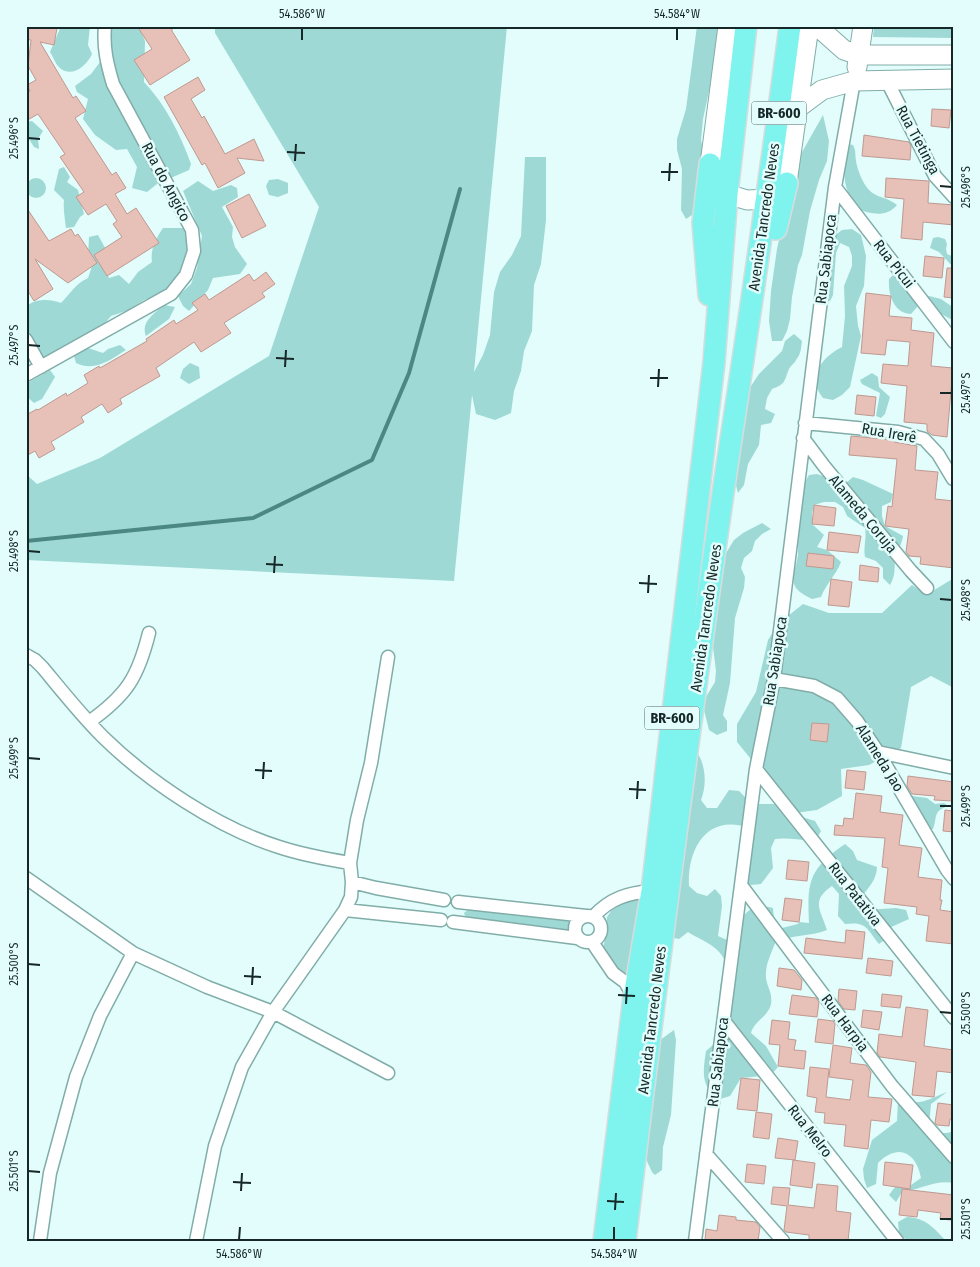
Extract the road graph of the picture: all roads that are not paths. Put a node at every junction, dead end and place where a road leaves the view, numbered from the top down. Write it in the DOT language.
graph roads {
  1 [pos="105,26"];
  2 [pos="728,26"];
  3 [pos="746,26"];
  4 [pos="790,26"];
  5 [pos="809,26"];
  6 [pos="817,26"];
  7 [pos="863,26"];
  8 [pos="859,55"];
  9 [pos="954,55"];
  10 [pos="954,79"];
  11 [pos="886,80"];
  12 [pos="854,81"];
  13 [pos="798,106"];
  14 [pos="710,164"];
  15 [pos="787,183"];
  16 [pos="835,187"];
  17 [pos="727,194"];
  18 [pos="954,197"];
  19 [pos="768,199"];
  20 [pos="26,340"];
  21 [pos="954,342"];
  22 [pos="714,362"];
  23 [pos="743,363"];
  24 [pos="41,367"];
  25 [pos="26,375"];
  26 [pos="805,423"];
  27 [pos="803,438"];
  28 [pos="953,479"];
  29 [pos="927,588"];
  30 [pos="148,633"];
  31 [pos="26,655"];
  32 [pos="388,657"];
  33 [pos="774,679"];
  34 [pos="89,722"];
  35 [pos="878,752"];
  36 [pos="954,768"];
  37 [pos="756,769"];
  38 [pos="350,863"];
  39 [pos="26,878"];
  40 [pos="954,879"];
  41 [pos="352,882"];
  42 [pos="741,885"];
  43 [pos="652,891"];
  44 [pos="444,900"];
  45 [pos="458,902"];
  46 [pos="345,910"];
  47 [pos="589,916"];
  48 [pos="447,921"];
  49 [pos="578,938"];
  50 [pos="592,942"];
  51 [pos="133,953"];
  52 [pos="634,996"];
  53 [pos="273,1012"];
  54 [pos="954,1018"];
  55 [pos="724,1021"];
  56 [pos="388,1073"];
  57 [pos="706,1154"];
  58 [pos="954,1157"];
  59 [pos="40,1241"];
  60 [pos="196,1241"];
  61 [pos="604,1241"];
  62 [pos="625,1241"];
  63 [pos="695,1241"];
  64 [pos="783,1241"];
  65 [pos="897,1241"];
  1 -- 24 [label="street, Rua do Angico"];
  2 -- 14 [label="main road"];
  3 -- 17 [label="main road, Avenida Tancredo Neves / BR-600"];
  4 -- 19 [label="main road, Avenida Tancredo Neves / BR-600"];
  5 -- 13 [label="main road"];
  6 -- 8 [label="main road"];
  7 -- 8 [label="main road"];
  8 -- 9 [label="main road"];
  8 -- 12 [label="main road"];
  10 -- 11 [label="main road"];
  11 -- 12 [label="main road"];
  11 -- 18 [label="street, Rua Tietinga"];
  12 -- 13 [label="main road"];
  12 -- 16 [label="street, Rua Sabiapoca"];
  13 -- 15 [label="main road"];
  14 -- 17 [label="main road"];
  14 -- 22 [label="main road"];
  15 -- 19 [label="main road"];
  15 -- 23 [label="main road"];
  16 -- 21 [label="street, Rua Picui"];
  16 -- 26 [label="street, Rua Sabiapoca"];
  17 -- 19 [label="main road"];
  17 -- 22 [label="main road, Avenida Tancredo Neves / BR-600"];
  19 -- 23 [label="main road, Avenida Tancredo Neves / BR-600"];
  20 -- 24 [label="street"];
  22 -- 43 [label="main road, Avenida Tancredo Neves / BR-600"];
  23 -- 62 [label="main road, Avenida Tancredo Neves / BR-600"];
  24 -- 25 [label="street, Rua do Angico"];
  26 -- 27 [label="street, Rua Sabiapoca"];
  26 -- 28 [label="street, Rua Irerê"];
  27 -- 29 [label="street, Alameda Coruja"];
  27 -- 33 [label="street, Rua Sabiapoca"];
  30 -- 34 [label="street"];
  31 -- 34 [label="street"];
  32 -- 38 [label="street"];
  33 -- 35 [label="street, Alameda Jao"];
  33 -- 37 [label="street, Rua Sabiapoca"];
  34 -- 38 [label="street"];
  35 -- 36 [label="street"];
  35 -- 40 [label="street, Alameda Jao"];
  37 -- 42 [label="street, Rua Sabiapoca"];
  37 -- 54 [label="street, Rua Patativa"];
  38 -- 41 [label="street"];
  39 -- 51 [label="street"];
  41 -- 44 [label="street"];
  41 -- 46 [label="street"];
  42 -- 55 [label="street, Rua Sabiapoca"];
  42 -- 58 [label="street, Rua Harpia"];
  43 -- 47 [label="street"];
  43 -- 52 [label="main road, Avenida Tancredo Neves / BR-600"];
  44 -- 45 [label="street"];
  44 -- 48 [label="street"];
  45 -- 47 [label="street"];
  45 -- 48 [label="street"];
  46 -- 48 [label="street"];
  46 -- 53 [label="street"];
  47 -- 49 [label="street"];
  47 -- 50 [label="street"];
  48 -- 49 [label="street"];
  49 -- 50 [label="street"];
  50 -- 52 [label="street"];
  51 -- 53 [label="street"];
  51 -- 59 [label="street"];
  52 -- 61 [label="main road, Avenida Tancredo Neves / BR-600"];
  53 -- 56 [label="street"];
  53 -- 60 [label="street"];
  55 -- 57 [label="street, Rua Sabiapoca"];
  55 -- 65 [label="street, Rua Melro"];
  57 -- 63 [label="street, Rua Sabiapoca"];
  57 -- 64 [label="street"];
}
